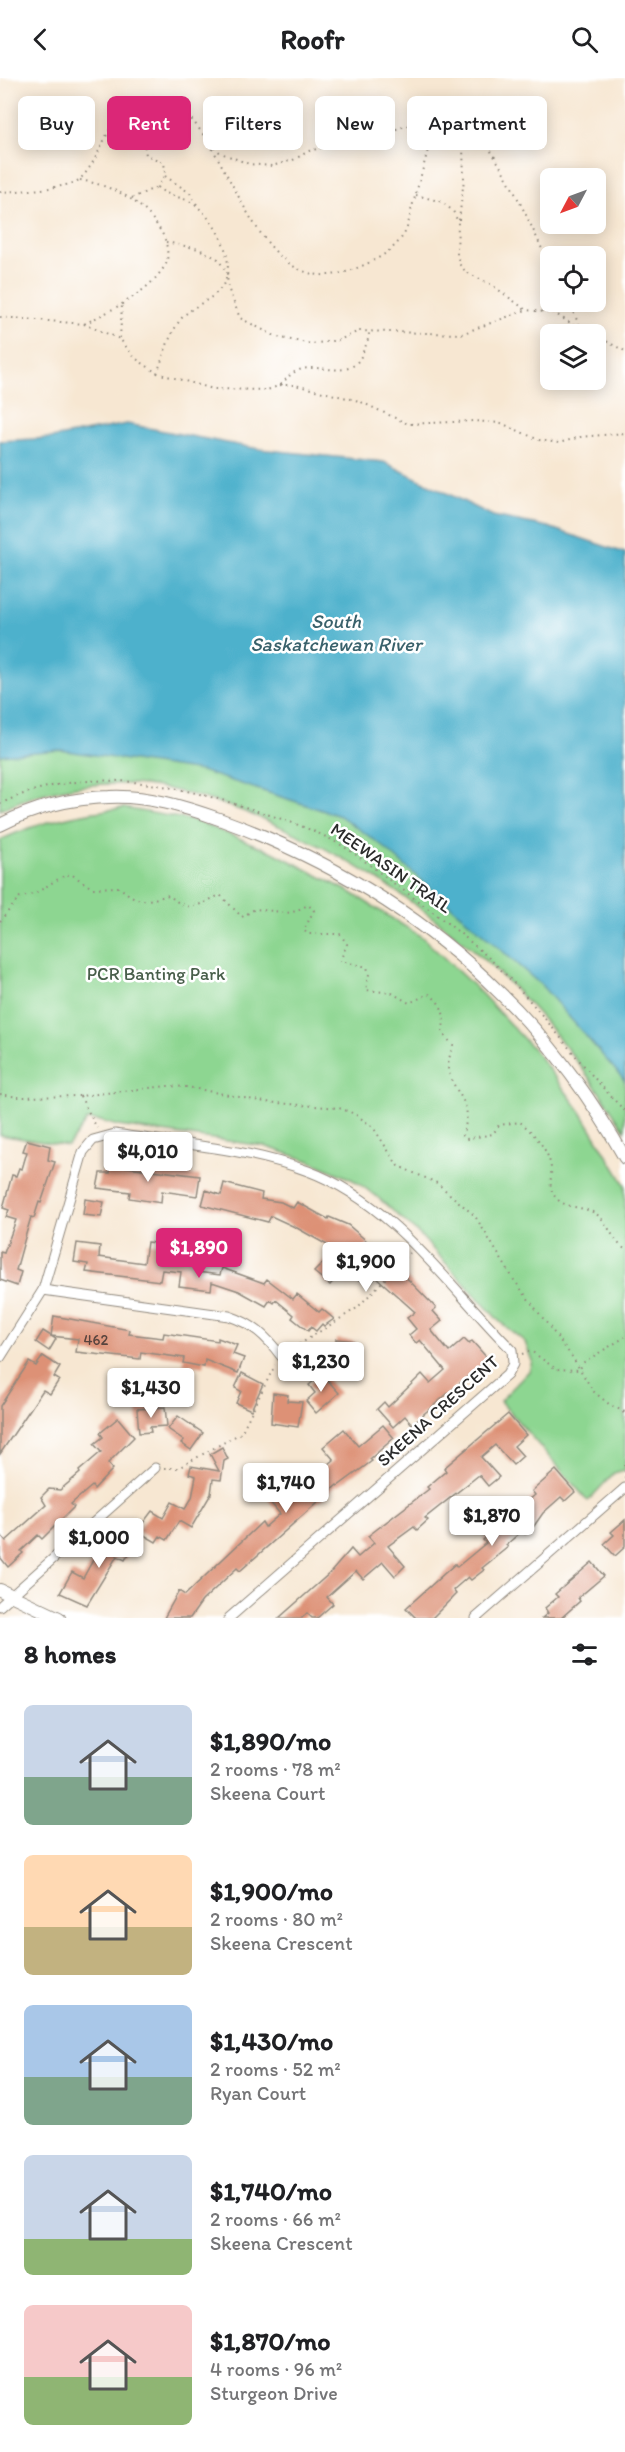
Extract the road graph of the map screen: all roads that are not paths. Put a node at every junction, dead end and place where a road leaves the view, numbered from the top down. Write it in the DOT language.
graph roads {
  1 [pos="0,825"];
  2 [pos="625,1158"];
  3 [pos="43,1290"];
  4 [pos="281,1356"];
  5 [pos="0,1358"];
  6 [pos="155,1468"];
  7 [pos="625,1488"];
  8 [pos="6,1593"];
  9 [pos="0,1606"];
  10 [pos="59,1618"];
  11 [pos="229,1618"];
  12 [pos="476,1618"];
  1 -- 2 [label="street"];
  3 -- 4 [label="street"];
  3 -- 5 [label="street, SKEENA CRESCENT"];
  3 -- 11 [label="street, SKEENA CRESCENT"];
  6 -- 8 [label="street"];
  7 -- 12 [label="street"];
  8 -- 9 [label="street"];
  8 -- 10 [label="street"];
}
